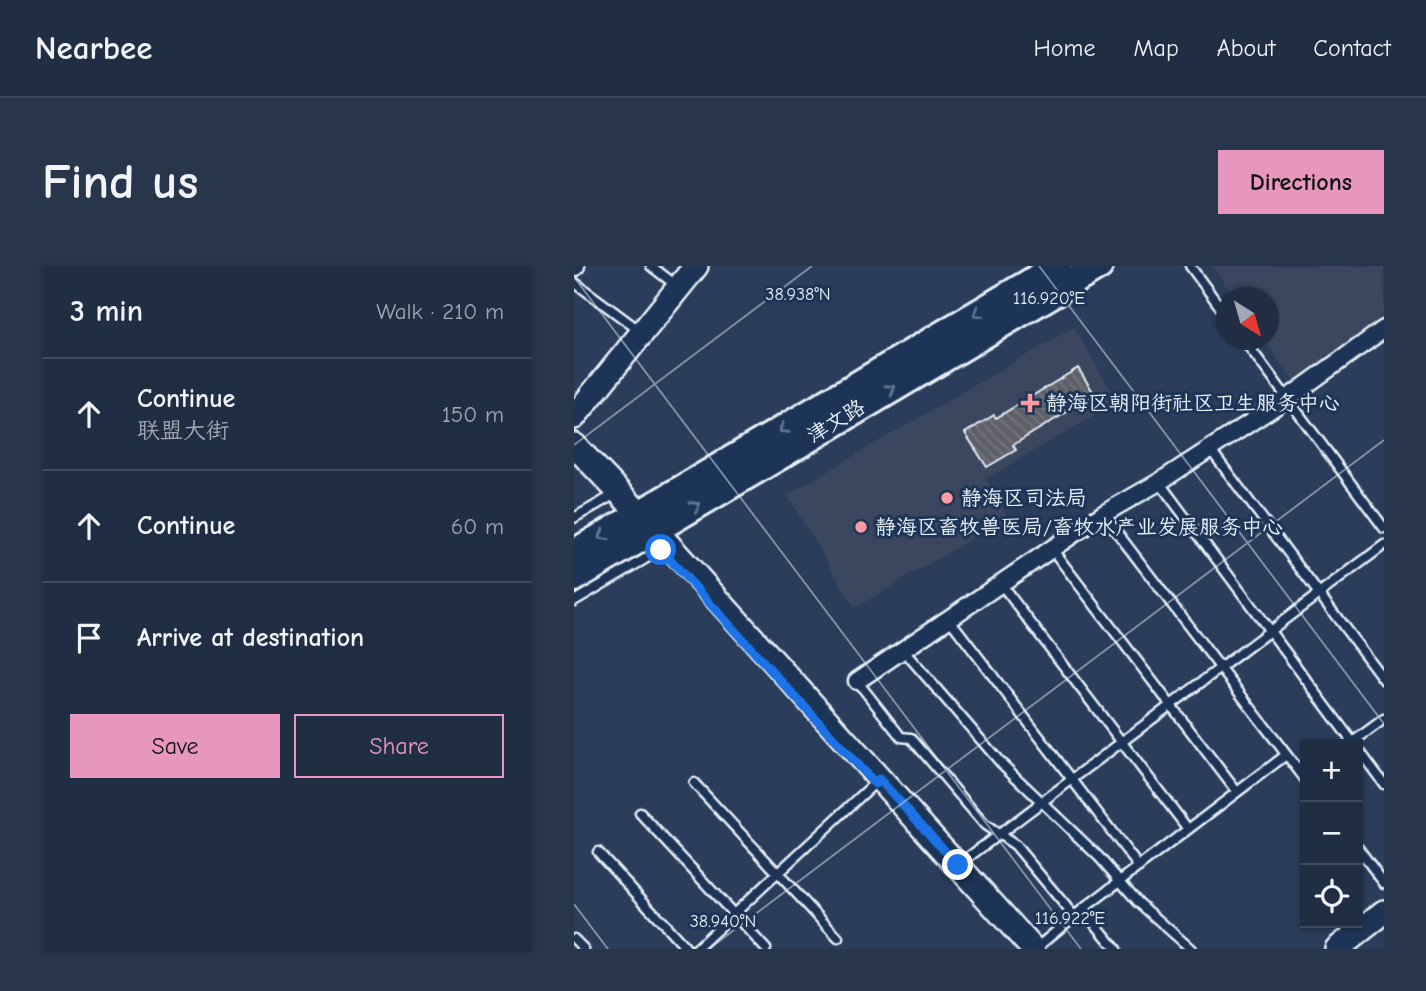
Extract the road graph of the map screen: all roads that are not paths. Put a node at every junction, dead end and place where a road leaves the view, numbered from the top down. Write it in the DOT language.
graph roads {
  1 [pos="651,266"];
  2 [pos="696,266"];
  3 [pos="1058,266"];
  4 [pos="1099,266"];
  5 [pos="1190,266"];
  6 [pos="574,282"];
  7 [pos="679,287"];
  8 [pos="1216,300"];
  9 [pos="1384,330"];
  10 [pos="643,332"];
  11 [pos="1252,350"];
  12 [pos="1288,398"];
  13 [pos="574,417"];
  14 [pos="574,445"];
  15 [pos="1210,449"];
  16 [pos="574,458"];
  17 [pos="1159,482"];
  18 [pos="615,494"];
  19 [pos="1103,514"];
  20 [pos="574,518"];
  21 [pos="1384,528"];
  22 [pos="651,532"];
  23 [pos="1384,545"];
  24 [pos="1051,548"];
  25 [pos="574,553"];
  26 [pos="574,578"];
  27 [pos="1000,584"];
  28 [pos="1320,593"];
  29 [pos="574,601"];
  30 [pos="950,620"];
  31 [pos="1270,631"];
  32 [pos="904,651"];
  33 [pos="1221,668"];
  34 [pos="1384,680"];
  35 [pos="857,681"];
  36 [pos="1171,705"];
  37 [pos="1384,719"];
  38 [pos="1350,739"];
  39 [pos="1361,739"];
  40 [pos="1121,742"];
  41 [pos="1286,755"];
  42 [pos="1363,756"];
  43 [pos="1300,772"];
  44 [pos="1072,779"];
  45 [pos="877,782"];
  46 [pos="694,783"];
  47 [pos="1384,783"];
  48 [pos="1237,792"];
  49 [pos="1041,802"];
  50 [pos="639,813"];
  51 [pos="1188,829"];
  52 [pos="999,834"];
  53 [pos="598,852"];
  54 [pos="1363,855"];
  55 [pos="956,867"];
  56 [pos="1139,867"];
  57 [pos="777,874"];
  58 [pos="1119,881"];
  59 [pos="1384,883"];
  60 [pos="1083,909"];
  61 [pos="1384,912"];
  62 [pos="734,914"];
  63 [pos="1074,916"];
  64 [pos="838,938"];
  65 [pos="574,939"];
  66 [pos="584,949"];
  67 [pos="687,949"];
  68 [pos="696,949"];
  69 [pos="766,949"];
  70 [pos="1025,949"];
  71 [pos="1034,949"];
  72 [pos="1116,949"];
  73 [pos="1191,949"];
  74 [pos="1337,949"];
  1 -- 7 [label="lane"];
  2 -- 7 [label="main road"];
  3 -- 22 [label="main road, 津文路, one-way"];
  22 -- 4 [label="main road, 津文路, one-way"];
  5 -- 8 [label="lane"];
  6 -- 10 [label="lane"];
  7 -- 10 [label="main road"];
  9 -- 12 [label="street"];
  10 -- 13 [label="main road"];
  11 -- 12 [label="lane"];
  12 -- 15 [label="street"];
  12 -- 21 [label="lane"];
  14 -- 18 [label="main road"];
  15 -- 17 [label="street"];
  15 -- 28 [label="lane"];
  16 -- 18 [label="main road"];
  17 -- 19 [label="street"];
  17 -- 31 [label="lane"];
  18 -- 20 [label="lane"];
  18 -- 22 [label="main road"];
  19 -- 24 [label="street"];
  19 -- 33 [label="lane"];
  22 -- 25 [label="main road, 津文路, one-way"];
  22 -- 26 [label="main road, 津文路"];
  22 -- 29 [label="lane"];
  22 -- 45 [label="main road"];
  23 -- 28 [label="lane"];
  24 -- 27 [label="street"];
  24 -- 36 [label="lane"];
  27 -- 30 [label="street"];
  27 -- 40 [label="lane"];
  28 -- 31 [label="lane"];
  28 -- 34 [label="lane"];
  30 -- 32 [label="street"];
  30 -- 44 [label="lane"];
  31 -- 33 [label="lane"];
  31 -- 38 [label="lane"];
  32 -- 35 [label="street"];
  32 -- 49 [label="lane"];
  33 -- 36 [label="lane"];
  33 -- 41 [label="lane"];
  35 -- 52 [label="lane"];
  36 -- 40 [label="lane"];
  36 -- 48 [label="lane"];
  37 -- 39 [label="lane"];
  40 -- 44 [label="lane"];
  40 -- 51 [label="lane"];
  41 -- 43 [label="lane"];
  41 -- 48 [label="lane"];
  42 -- 47 [label="lane"];
  44 -- 49 [label="lane"];
  44 -- 56 [label="lane"];
  45 -- 55 [label="main road"];
  45 -- 57 [label="lane"];
  46 -- 57 [label="lane"];
  48 -- 51 [label="lane"];
  49 -- 52 [label="lane"];
  49 -- 58 [label="lane"];
  50 -- 62 [label="lane"];
  51 -- 56 [label="lane"];
  52 -- 55 [label="lane"];
  52 -- 63 [label="lane"];
  53 -- 67 [label="lane"];
  54 -- 59 [label="lane"];
  55 -- 70 [label="main road"];
  55 -- 71 [label="main road"];
  56 -- 58 [label="lane"];
  57 -- 62 [label="lane"];
  57 -- 64 [label="lane"];
  58 -- 60 [label="lane"];
  58 -- 73 [label="lane"];
  60 -- 63 [label="lane"];
  60 -- 72 [label="lane"];
  61 -- 74 [label="main road"];
  62 -- 68 [label="lane"];
  62 -- 69 [label="lane"];
  63 -- 71 [label="lane"];
  65 -- 66 [label="lane"];
}
